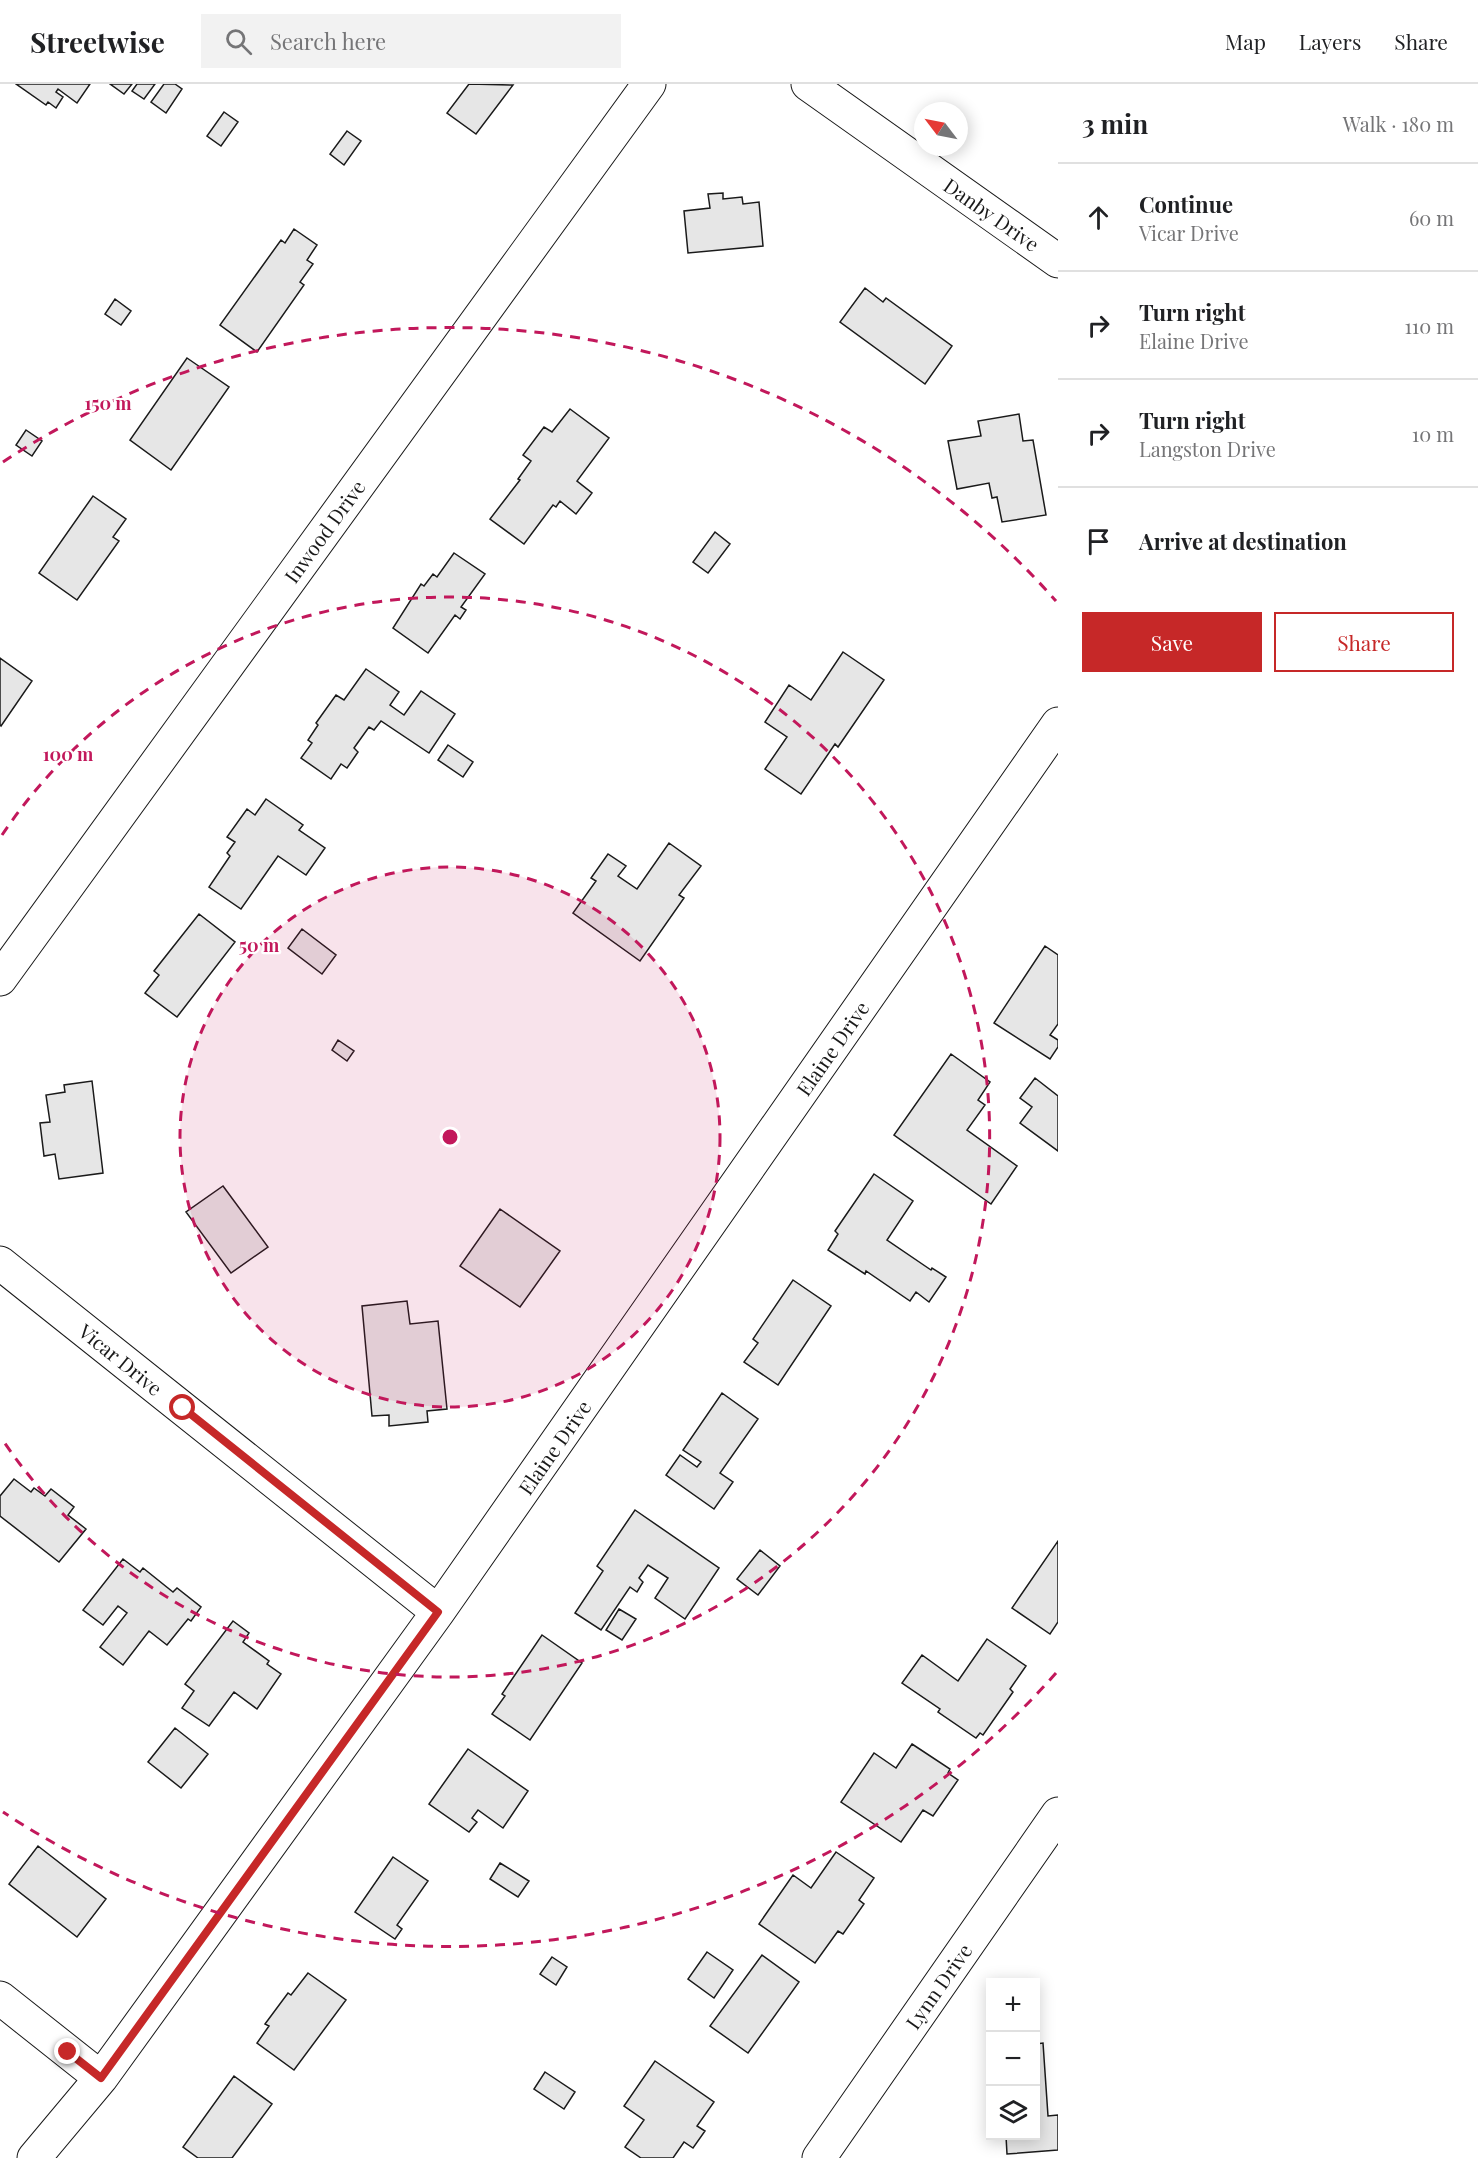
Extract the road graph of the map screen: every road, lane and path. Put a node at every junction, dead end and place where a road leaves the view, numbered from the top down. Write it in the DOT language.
graph roads {
  1 [pos="649,84"];
  2 [pos="808,84"];
  3 [pos="1058,261"];
  4 [pos="1058,724"];
  5 [pos="0,979"];
  6 [pos="0,1263"];
  7 [pos="438,1612"];
  8 [pos="1058,1814"];
  9 [pos="0,1998"];
  10 [pos="101,2078"];
  11 [pos="831,2154"];
  12 [pos="34,2158"];
  1 -- 5 [label="street, Inwood Drive"];
  2 -- 3 [label="street, Danby Drive"];
  4 -- 7 [label="street, Elaine Drive"];
  6 -- 7 [label="street, Vicar Drive"];
  7 -- 10 [label="street, Elaine Drive"];
  8 -- 11 [label="street, Lynn Drive"];
  9 -- 10 [label="street"];
  10 -- 12 [label="street, Elaine Drive"];
}
